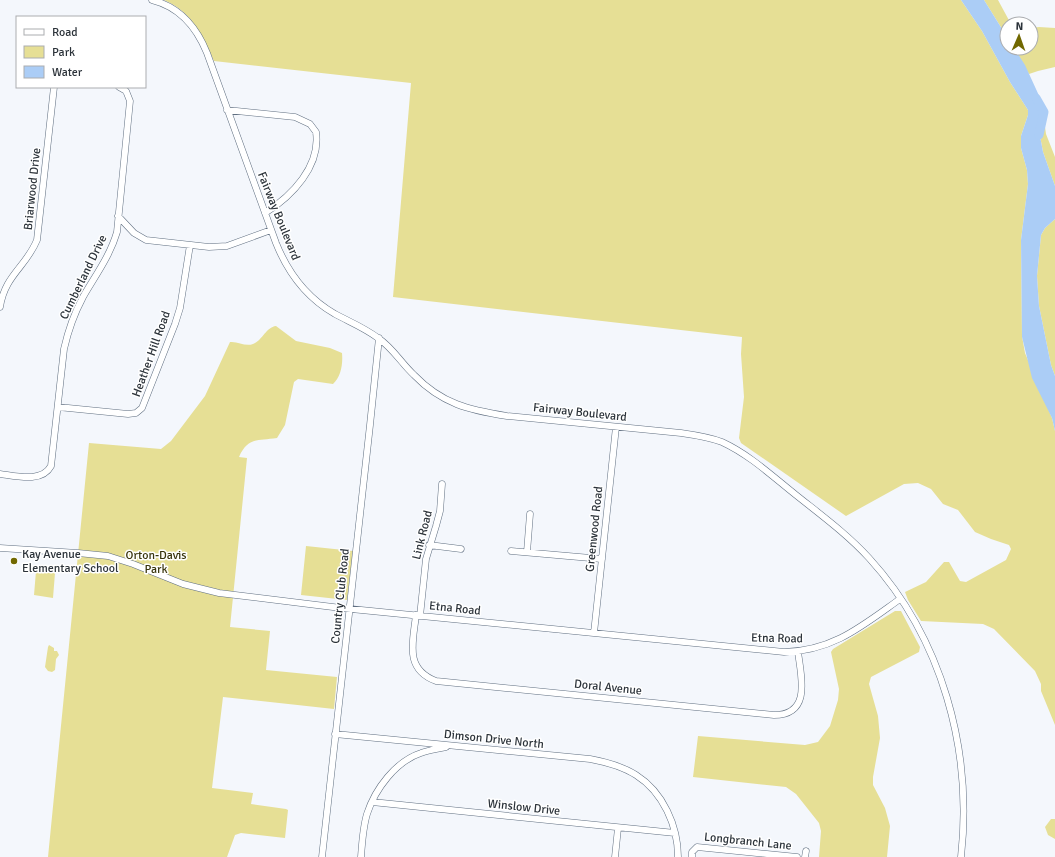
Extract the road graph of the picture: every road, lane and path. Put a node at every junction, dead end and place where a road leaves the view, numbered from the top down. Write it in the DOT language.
graph roads {
  1 [pos="152,0"];
  2 [pos="54,88"];
  3 [pos="121,88"];
  4 [pos="227,110"];
  5 [pos="265,213"];
  6 [pos="118,216"];
  7 [pos="271,230"];
  8 [pos="190,245"];
  9 [pos="0,307"];
  10 [pos="379,338"];
  11 [pos="58,407"];
  12 [pos="616,427"];
  13 [pos="0,474"];
  14 [pos="442,484"];
  15 [pos="530,514"];
  16 [pos="429,545"];
  17 [pos="0,548"];
  18 [pos="461,549"];
  19 [pos="511,551"];
  20 [pos="527,552"];
  21 [pos="602,560"];
  22 [pos="900,599"];
  23 [pos="349,608"];
  24 [pos="418,616"];
  25 [pos="594,633"];
  26 [pos="798,652"];
  27 [pos="335,734"];
  28 [pos="451,746"];
  29 [pos="372,802"];
  30 [pos="618,828"];
  31 [pos="675,833"];
  32 [pos="322,857"];
  33 [pos="361,857"];
  34 [pos="615,857"];
  35 [pos="678,857"];
  36 [pos="692,857"];
  37 [pos="797,857"];
  38 [pos="961,857"];
  1 -- 4 [label="street, Fairway Boulevard"];
  2 -- 9 [label="street, Briarwood Drive"];
  3 -- 6 [label="street, Cumberland Drive"];
  4 -- 5 [label="street, Fairway Boulevard"];
  4 -- 5 [label="street"];
  5 -- 7 [label="street, Fairway Boulevard"];
  6 -- 8 [label="street"];
  6 -- 11 [label="street, Cumberland Drive"];
  7 -- 8 [label="street"];
  7 -- 10 [label="street, Fairway Boulevard"];
  8 -- 11 [label="street, Heather Hill Road"];
  10 -- 12 [label="street, Fairway Boulevard"];
  10 -- 23 [label="street, Country Club Road"];
  11 -- 13 [label="street, Cumberland Drive"];
  12 -- 21 [label="street, Greenwood Road"];
  12 -- 22 [label="street, Fairway Boulevard"];
  14 -- 16 [label="street, Link Road"];
  15 -- 20 [label="street"];
  16 -- 18 [label="street"];
  16 -- 24 [label="street, Link Road"];
  17 -- 23 [label="street, Etna Road"];
  19 -- 20 [label="street"];
  20 -- 21 [label="street"];
  21 -- 25 [label="street, Greenwood Road"];
  22 -- 26 [label="street, Etna Road"];
  22 -- 38 [label="street, Fairway Boulevard"];
  23 -- 24 [label="street, Etna Road"];
  23 -- 27 [label="street, Country Club Road"];
  24 -- 25 [label="street, Etna Road"];
  24 -- 26 [label="street, Doral Avenue"];
  25 -- 26 [label="street, Etna Road"];
  27 -- 28 [label="street, Dimson Drive North"];
  27 -- 32 [label="street, Country Club Road"];
  28 -- 29 [label="street"];
  28 -- 31 [label="street, Dimson Drive North"];
  29 -- 30 [label="street, Winslow Drive"];
  29 -- 33 [label="street"];
  30 -- 31 [label="street, Winslow Drive"];
  30 -- 34 [label="street"];
  31 -- 35 [label="street, Dimson Drive North"];
  36 -- 37 [label="street, Longbranch Lane"];
}
